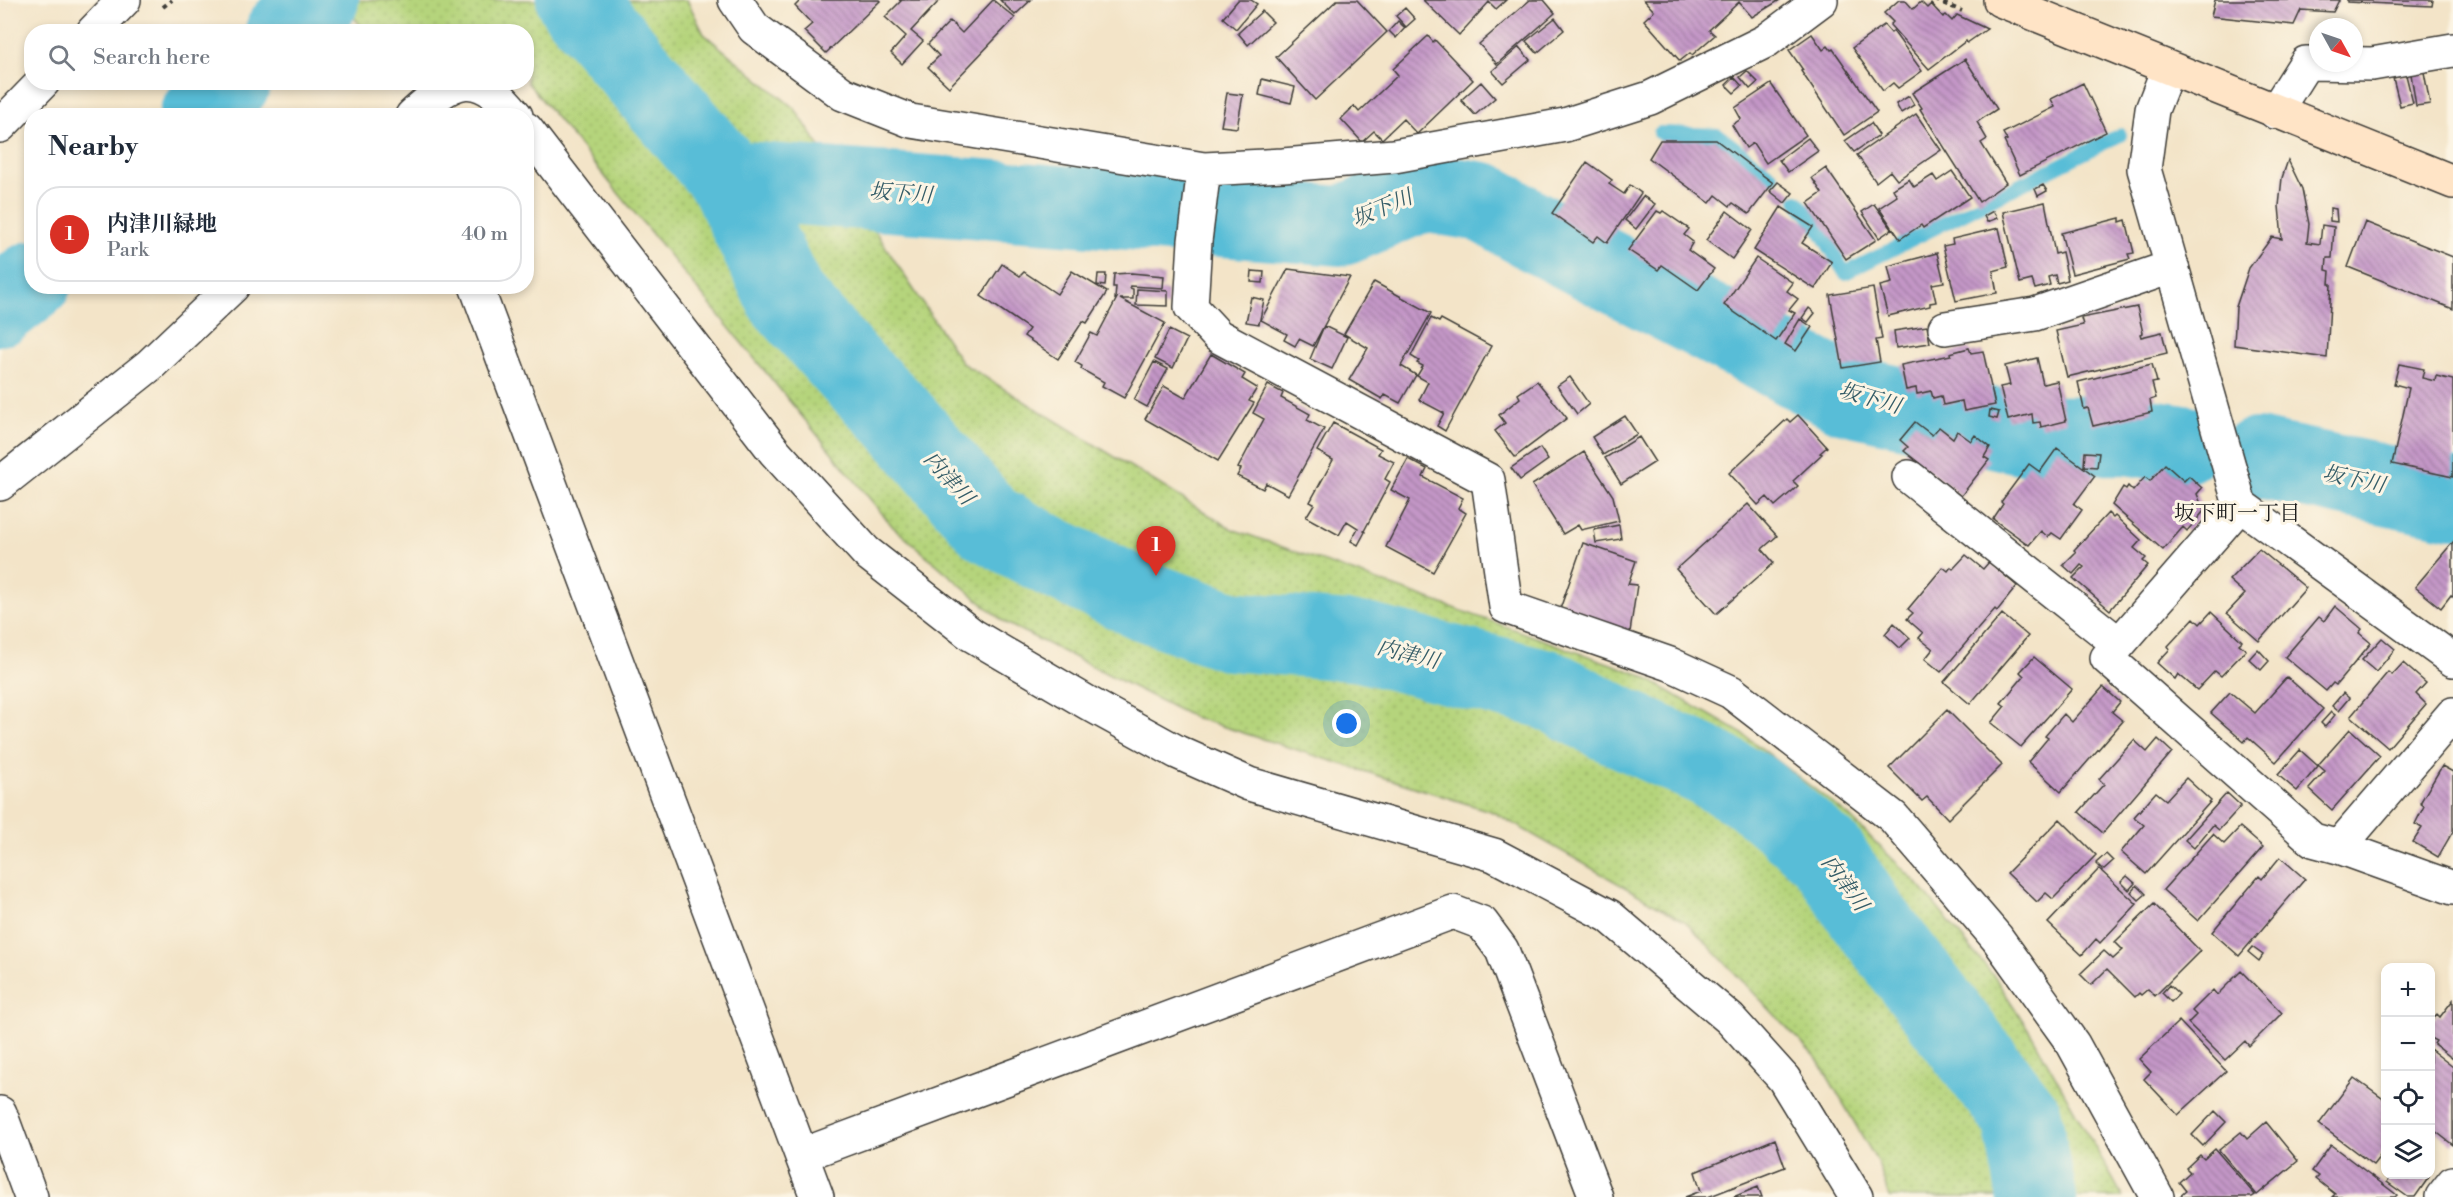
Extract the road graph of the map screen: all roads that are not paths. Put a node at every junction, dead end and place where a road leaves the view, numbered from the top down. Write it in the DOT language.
graph roads {
  1 [pos="124,0"];
  2 [pos="735,0"];
  3 [pos="1821,0"];
  4 [pos="2000,0"];
  5 [pos="101,24"];
  6 [pos="2453,50"];
  7 [pos="2168,69"];
  8 [pos="35,90"];
  9 [pos="443,90"];
  10 [pos="490,90"];
  11 [pos="420,108"];
  12 [pos="510,108"];
  13 [pos="2275,112"];
  14 [pos="0,126"];
  15 [pos="534,139"];
  16 [pos="1203,177"];
  17 [pos="2453,182"];
  18 [pos="2171,267"];
  19 [pos="225,294"];
  20 [pos="479,294"];
  21 [pos="1945,328"];
  22 [pos="1909,477"];
  23 [pos="0,484"];
  24 [pos="2240,505"];
  25 [pos="2120,645"];
  26 [pos="2453,660"];
  27 [pos="2453,714"];
  28 [pos="2339,847"];
  29 [pos="2453,888"];
  30 [pos="0,1113"];
  31 [pos="802,1155"];
  32 [pos="2453,1183"];
  33 [pos="31,1197"];
  34 [pos="817,1197"];
  35 [pos="1596,1197"];
  36 [pos="1856,1197"];
  37 [pos="2157,1197"];
  38 [pos="2442,1197"];
  1 -- 5 [label="street"];
  2 -- 16 [label="street"];
  3 -- 16 [label="street"];
  4 -- 7 [label="street"];
  6 -- 13 [label="street"];
  7 -- 13 [label="street"];
  7 -- 18 [label="street"];
  8 -- 14 [label="street"];
  9 -- 11 [label="street"];
  10 -- 12 [label="street"];
  13 -- 17 [label="street"];
  15 -- 36 [label="street"];
  16 -- 37 [label="street"];
  18 -- 21 [label="street"];
  18 -- 24 [label="street"];
  19 -- 23 [label="street"];
  20 -- 31 [label="street"];
  22 -- 25 [label="street"];
  24 -- 25 [label="street"];
  24 -- 26 [label="street"];
  25 -- 28 [label="street"];
  27 -- 28 [label="street"];
  28 -- 29 [label="street"];
  30 -- 33 [label="street"];
  31 -- 34 [label="street"];
  31 -- 35 [label="street"];
  32 -- 38 [label="street"];
}
